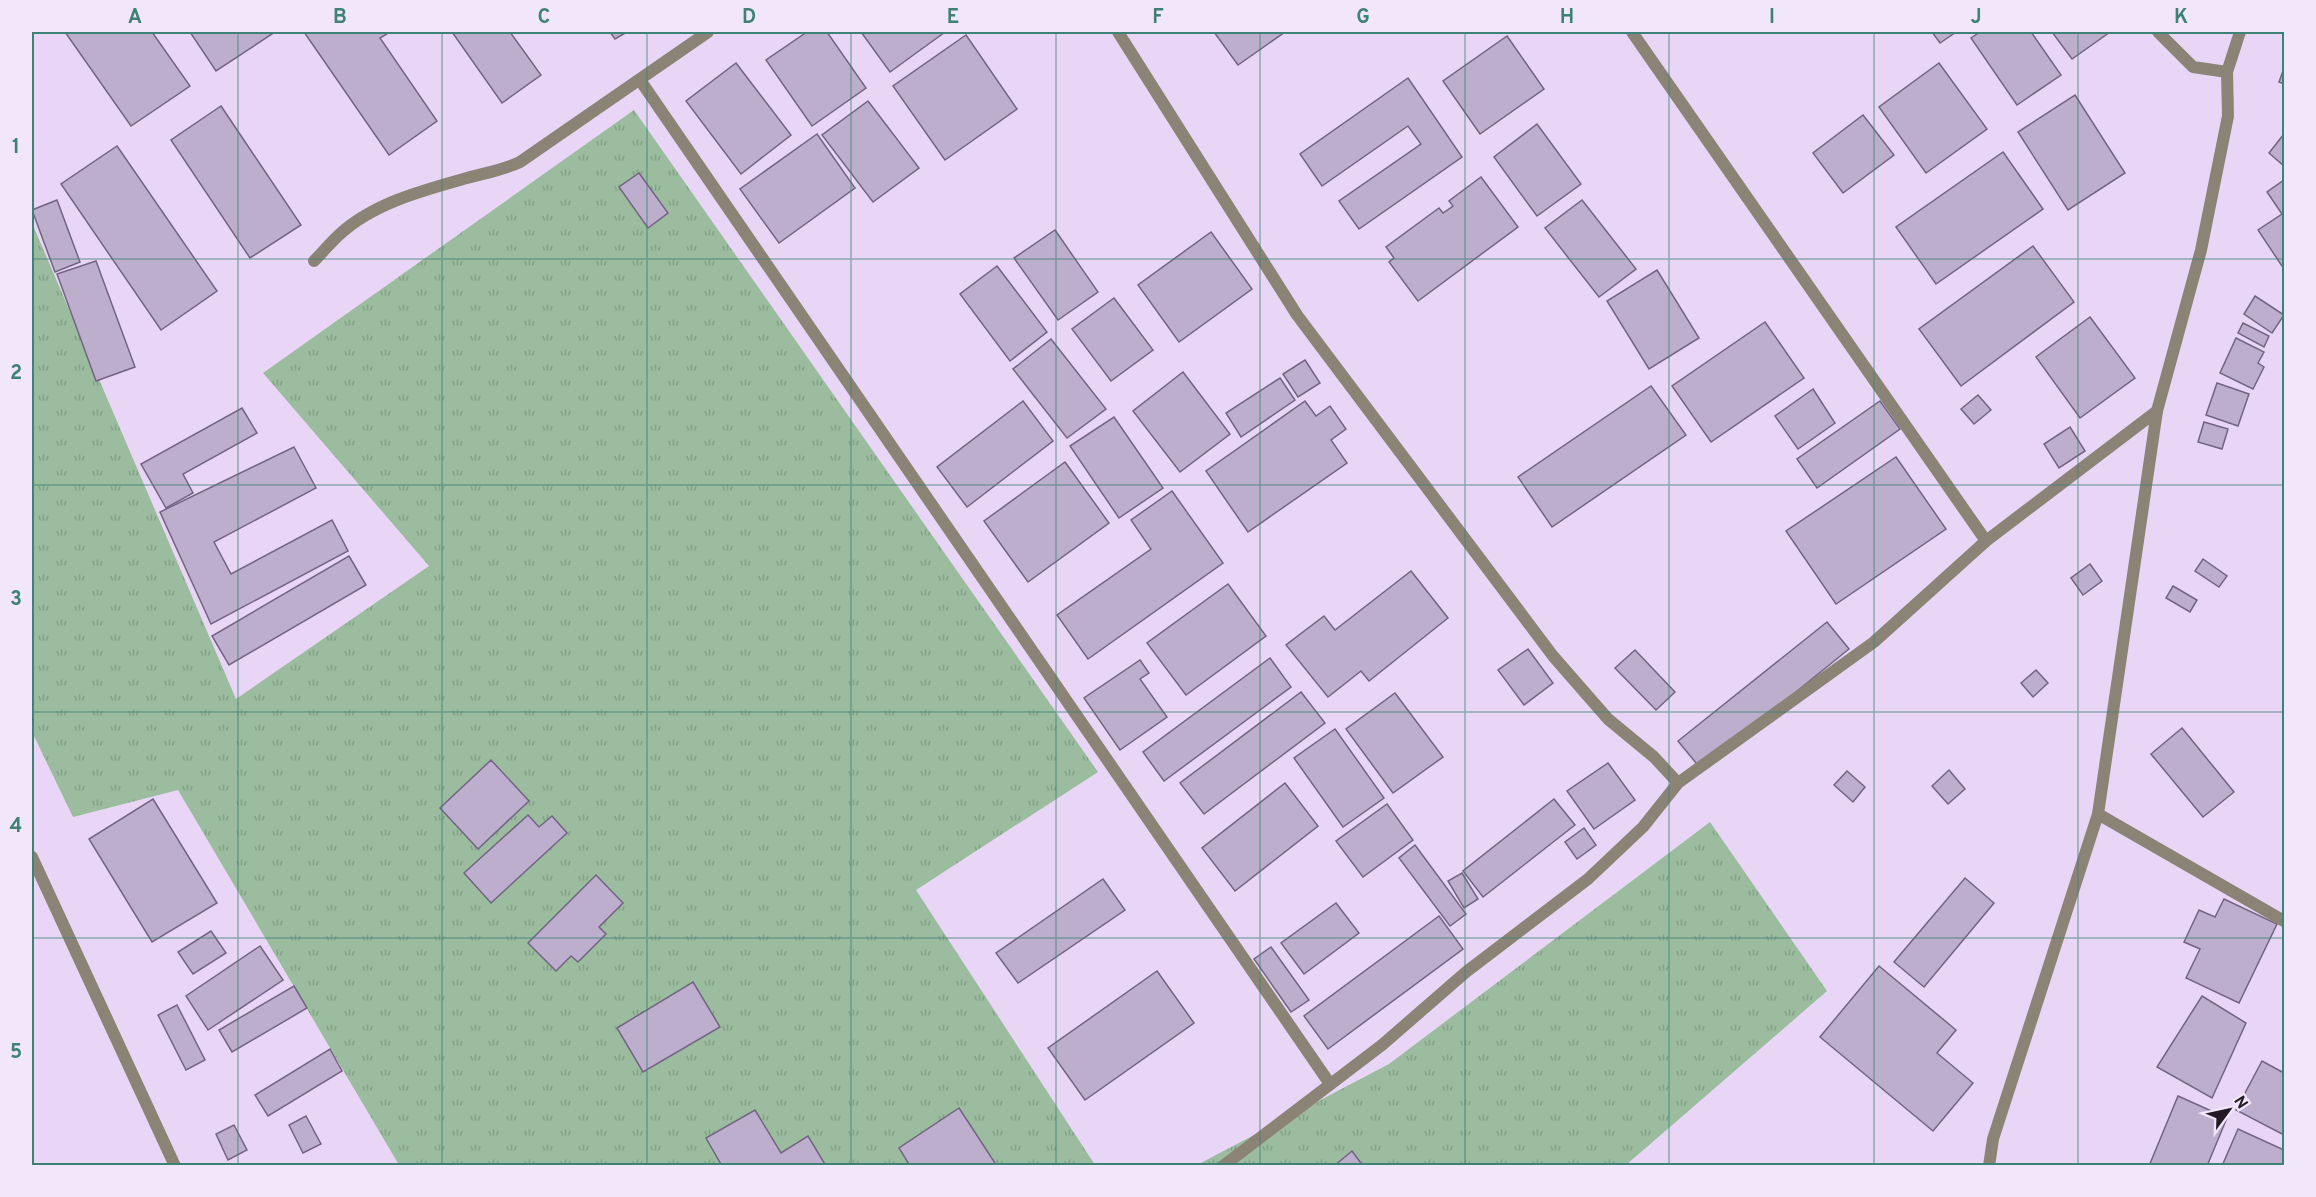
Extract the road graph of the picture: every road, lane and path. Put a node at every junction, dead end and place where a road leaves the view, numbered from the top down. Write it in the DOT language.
graph roads {
  1 [pos="708,32"];
  2 [pos="1118,32"];
  3 [pos="1632,32"];
  4 [pos="2158,32"];
  5 [pos="2240,32"];
  6 [pos="2227,72"];
  7 [pos="640,80"];
  8 [pos="314,261"];
  9 [pos="2157,411"];
  10 [pos="1986,541"];
  11 [pos="1678,783"];
  12 [pos="2098,814"];
  13 [pos="32,857"];
  14 [pos="2284,921"];
  15 [pos="1329,1084"];
  16 [pos="175,1166"];
  17 [pos="1223,1166"];
  18 [pos="1989,1166"];
  1 -- 7 [label="street"];
  2 -- 11 [label="street"];
  3 -- 10 [label="street"];
  4 -- 6 [label="street"];
  5 -- 6 [label="street"];
  6 -- 9 [label="street"];
  7 -- 8 [label="street"];
  7 -- 15 [label="street"];
  9 -- 10 [label="street"];
  9 -- 12 [label="street"];
  10 -- 11 [label="street"];
  11 -- 15 [label="street"];
  12 -- 14 [label="street"];
  12 -- 18 [label="street"];
  13 -- 16 [label="street"];
  15 -- 17 [label="street"];
}
